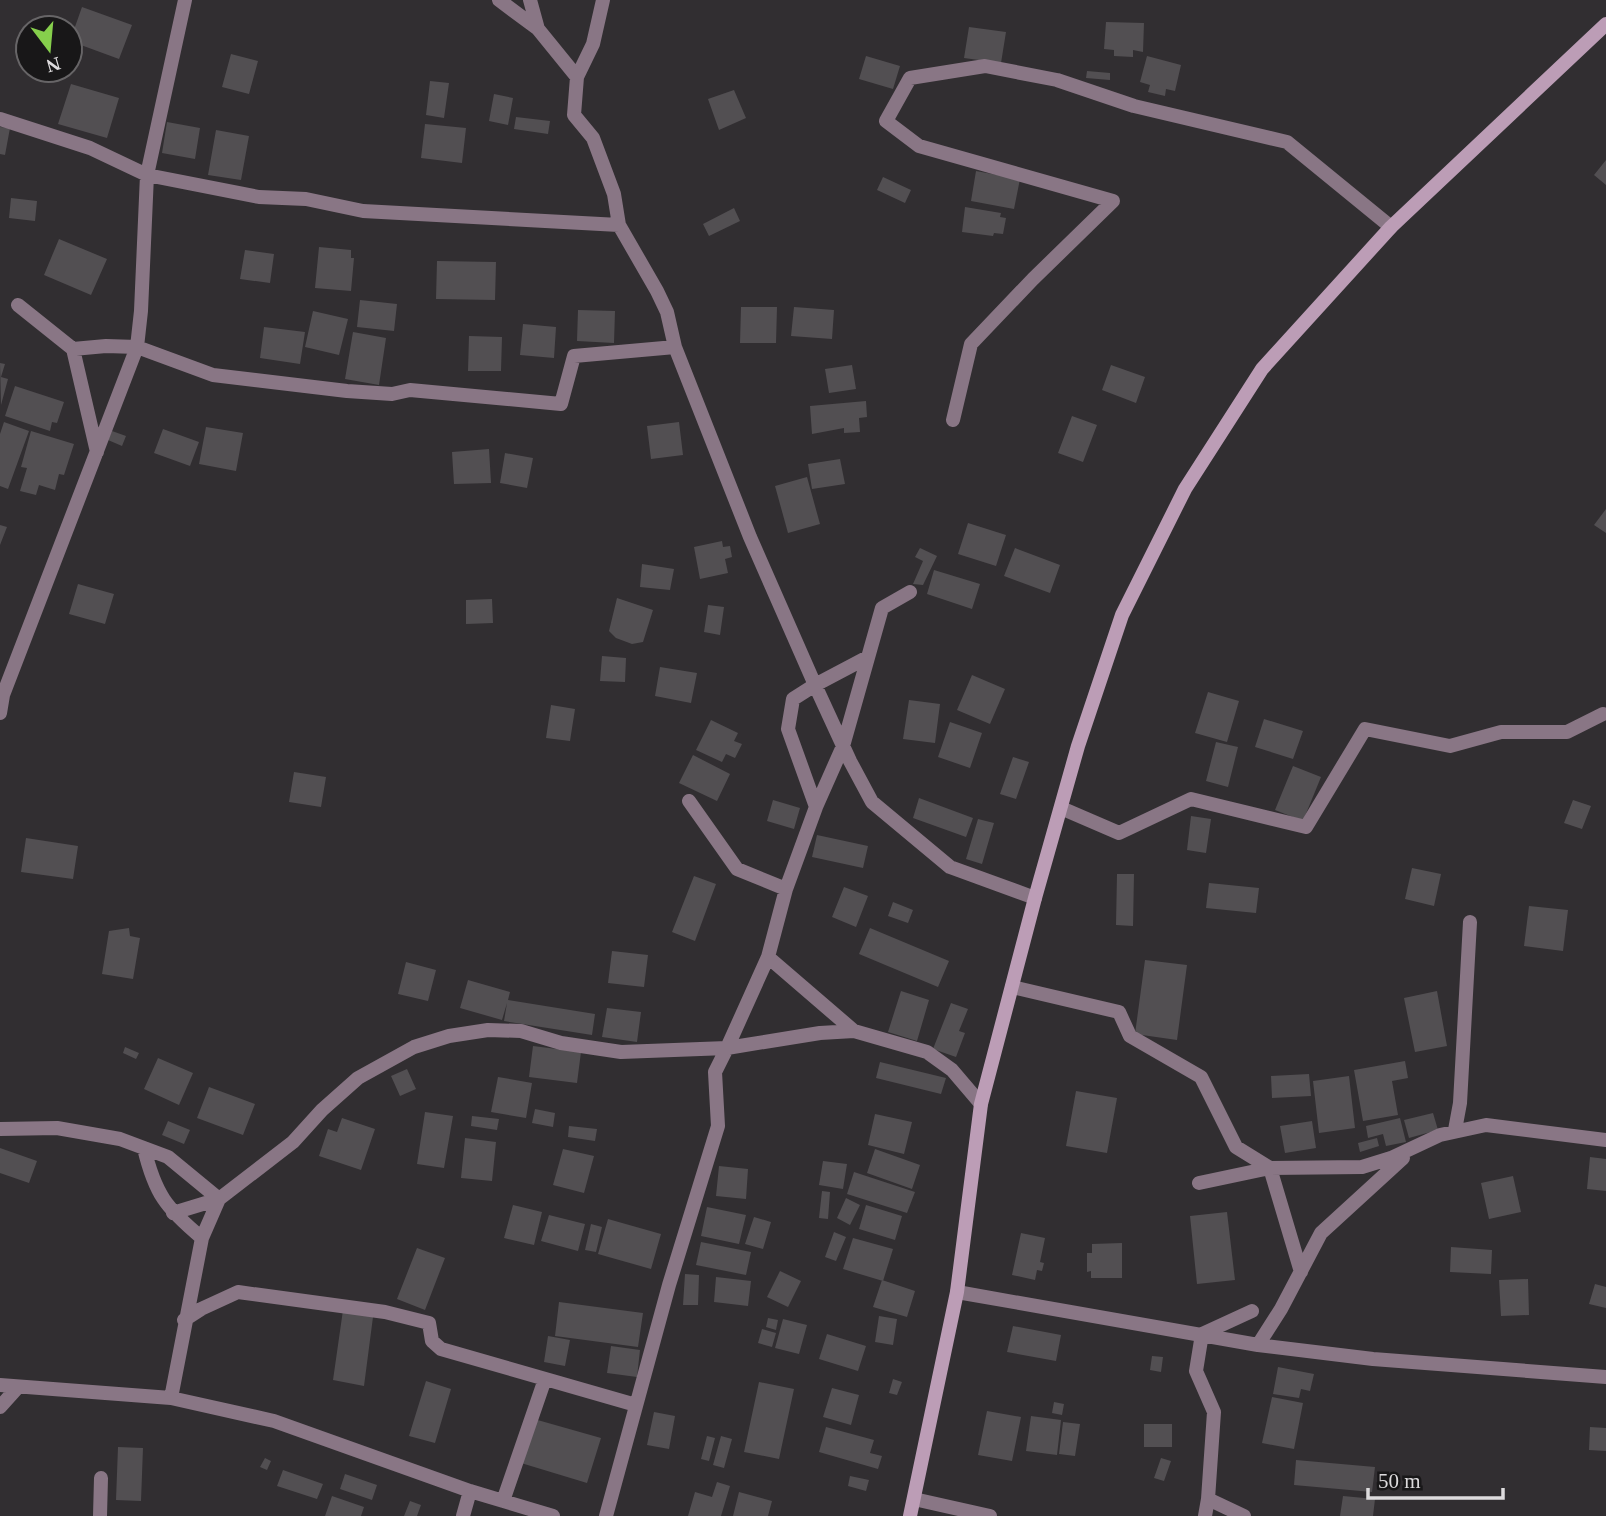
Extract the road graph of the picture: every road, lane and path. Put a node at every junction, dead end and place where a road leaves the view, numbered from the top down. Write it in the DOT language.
graph roads {
  1 [pos="184,0"];
  2 [pos="499,0"];
  3 [pos="530,0"];
  4 [pos="603,0"];
  5 [pos="1606,24"];
  6 [pos="538,29"];
  7 [pos="577,77"];
  8 [pos="0,120"];
  9 [pos="147,175"];
  10 [pos="620,225"];
  11 [pos="1391,227"];
  12 [pos="18,305"];
  13 [pos="137,347"];
  14 [pos="675,347"];
  15 [pos="73,348"];
  16 [pos="953,420"];
  17 [pos="97,453"];
  18 [pos="910,592"];
  19 [pos="869,657"];
  20 [pos="815,685"];
  21 [pos="2,695"];
  22 [pos="0,713"];
  23 [pos="1603,713"];
  24 [pos="844,746"];
  25 [pos="689,801"];
  26 [pos="816,807"];
  27 [pos="1060,808"];
  28 [pos="786,889"];
  29 [pos="1035,898"];
  30 [pos="1470,922"];
  31 [pos="768,957"];
  32 [pos="1012,988"];
  33 [pos="854,1031"];
  34 [pos="727,1048"];
  35 [pos="981,1104"];
  36 [pos="0,1129"];
  37 [pos="1455,1130"];
  38 [pos="1606,1140"];
  39 [pos="1418,1146"];
  40 [pos="144,1148"];
  41 [pos="1270,1168"];
  42 [pos="1199,1183"];
  43 [pos="219,1199"];
  44 [pos="173,1213"];
  45 [pos="202,1238"];
  46 [pos="1301,1272"];
  47 [pos="957,1292"];
  48 [pos="1252,1311"];
  49 [pos="184,1320"];
  50 [pos="1202,1334"];
  51 [pos="1258,1345"];
  52 [pos="1606,1377"];
  53 [pos="545,1379"];
  54 [pos="0,1385"];
  55 [pos="18,1387"];
  56 [pos="170,1398"];
  57 [pos="636,1405"];
  58 [pos="0,1407"];
  59 [pos="101,1478"];
  60 [pos="470,1491"];
  61 [pos="914,1499"];
  62 [pos="1208,1499"];
  63 [pos="503,1501"];
  64 [pos="100,1516"];
  65 [pos="463,1516"];
  66 [pos="553,1516"];
  67 [pos="606,1516"];
  68 [pos="910,1516"];
  69 [pos="990,1516"];
  70 [pos="1205,1516"];
  71 [pos="1244,1516"];
  1 -- 9 [label="street"];
  2 -- 6 [label="street"];
  3 -- 6 [label="street"];
  4 -- 7 [label="street"];
  5 -- 11 [label="main road"];
  6 -- 7 [label="street"];
  7 -- 10 [label="street"];
  8 -- 9 [label="street"];
  9 -- 10 [label="street"];
  9 -- 13 [label="street"];
  10 -- 14 [label="street"];
  11 -- 16 [label="street"];
  11 -- 27 [label="main road"];
  12 -- 15 [label="street"];
  13 -- 14 [label="street"];
  13 -- 15 [label="street"];
  13 -- 17 [label="street"];
  14 -- 20 [label="street"];
  15 -- 17 [label="street"];
  17 -- 21 [label="street"];
  18 -- 19 [label="street"];
  19 -- 20 [label="street"];
  19 -- 24 [label="street"];
  20 -- 24 [label="street"];
  20 -- 26 [label="street"];
  21 -- 22 [label="street"];
  23 -- 27 [label="street"];
  24 -- 26 [label="street"];
  24 -- 29 [label="street"];
  25 -- 28 [label="street"];
  26 -- 28 [label="street"];
  27 -- 29 [label="main road"];
  28 -- 31 [label="street"];
  29 -- 32 [label="main road"];
  30 -- 37 [label="street"];
  31 -- 33 [label="street"];
  31 -- 34 [label="street"];
  32 -- 35 [label="main road"];
  32 -- 41 [label="street"];
  33 -- 34 [label="street"];
  33 -- 35 [label="street"];
  34 -- 43 [label="street"];
  34 -- 57 [label="street"];
  35 -- 47 [label="main road"];
  36 -- 40 [label="street"];
  37 -- 38 [label="street"];
  37 -- 39 [label="street"];
  39 -- 41 [label="street"];
  39 -- 46 [label="street"];
  40 -- 43 [label="street"];
  40 -- 44 [label="street"];
  41 -- 42 [label="street"];
  41 -- 46 [label="street"];
  43 -- 44 [label="street"];
  43 -- 45 [label="street"];
  44 -- 45 [label="street"];
  45 -- 49 [label="street"];
  46 -- 51 [label="street"];
  47 -- 50 [label="street"];
  47 -- 61 [label="main road"];
  48 -- 50 [label="street"];
  49 -- 53 [label="street"];
  49 -- 56 [label="street"];
  50 -- 51 [label="street"];
  50 -- 62 [label="street"];
  51 -- 52 [label="street"];
  53 -- 57 [label="street"];
  53 -- 63 [label="street"];
  54 -- 55 [label="street"];
  55 -- 56 [label="street"];
  55 -- 58 [label="street"];
  56 -- 60 [label="street"];
  57 -- 67 [label="street"];
  59 -- 64 [label="street"];
  60 -- 63 [label="street"];
  60 -- 65 [label="street"];
  61 -- 68 [label="main road"];
  61 -- 69 [label="street"];
  62 -- 70 [label="street"];
  62 -- 71 [label="street"];
  63 -- 66 [label="street"];
}
